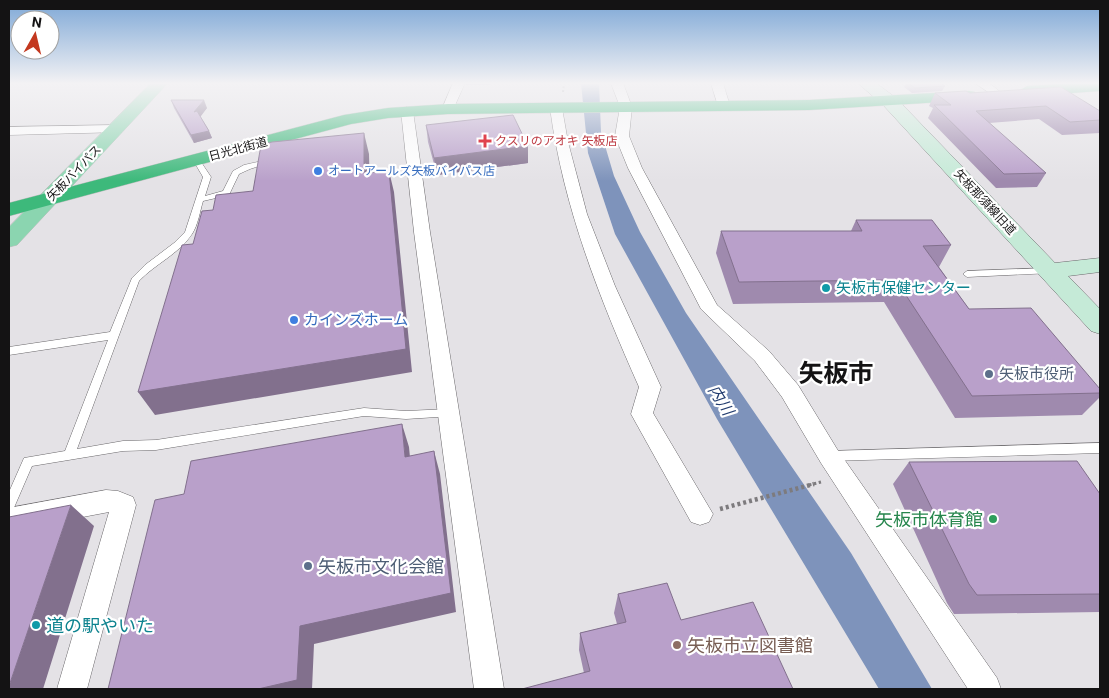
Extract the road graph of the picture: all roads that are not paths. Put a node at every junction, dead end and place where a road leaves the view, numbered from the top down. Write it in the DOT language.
graph roads {
  1 [pos="130,116"];
  2 [pos="374,116"];
  3 [pos="408,116"];
  4 [pos="564,116"];
  5 [pos="622,116"];
  6 [pos="903,116"];
  7 [pos="117,129"];
  8 [pos="9,131"];
  9 [pos="197,160"];
  10 [pos="278,160"];
  11 [pos="49,199"];
  12 [pos="200,199"];
  13 [pos="9,210"];
  14 [pos="9,240"];
  15 [pos="1100,265"];
  16 [pos="1050,271"];
  17 [pos="967,274"];
  18 [pos="1100,325"];
  19 [pos="115,335"];
  20 [pos="9,350"];
  21 [pos="448,413"];
  22 [pos="1100,448"];
  23 [pos="69,455"];
  24 [pos="829,456"];
  25 [pos="9,506"];
  26 [pos="700,514"];
  27 [pos="9,519"];
  28 [pos="72,689"];
  29 [pos="489,689"];
  30 [pos="986,689"];
  1 -- 7 [label="main road, 矢板バイパス"];
  2 -- 9 [label="highway, 日光北街道"];
  3 -- 21 [label="street"];
  4 -- 26 [label="street"];
  5 -- 24 [label="street"];
  6 -- 16 [label="street, 矢板那須線旧道"];
  7 -- 8 [label="street"];
  7 -- 11 [label="main road, 矢板バイパス"];
  9 -- 11 [label="highway, 日光北街道"];
  9 -- 12 [label="lane"];
  10 -- 12 [label="lane"];
  11 -- 13 [label="highway, 日光北街道"];
  11 -- 14 [label="main road, 矢板バイパス"];
  12 -- 19 [label="lane"];
  15 -- 16 [label="street"];
  16 -- 17 [label="lane"];
  16 -- 18 [label="street, 矢板那須線旧道"];
  19 -- 20 [label="lane"];
  19 -- 23 [label="lane"];
  21 -- 23 [label="lane"];
  21 -- 29 [label="street"];
  22 -- 24 [label="lane"];
  23 -- 25 [label="lane"];
  24 -- 30 [label="street"];
  27 -- 28 [label="street"];
}
